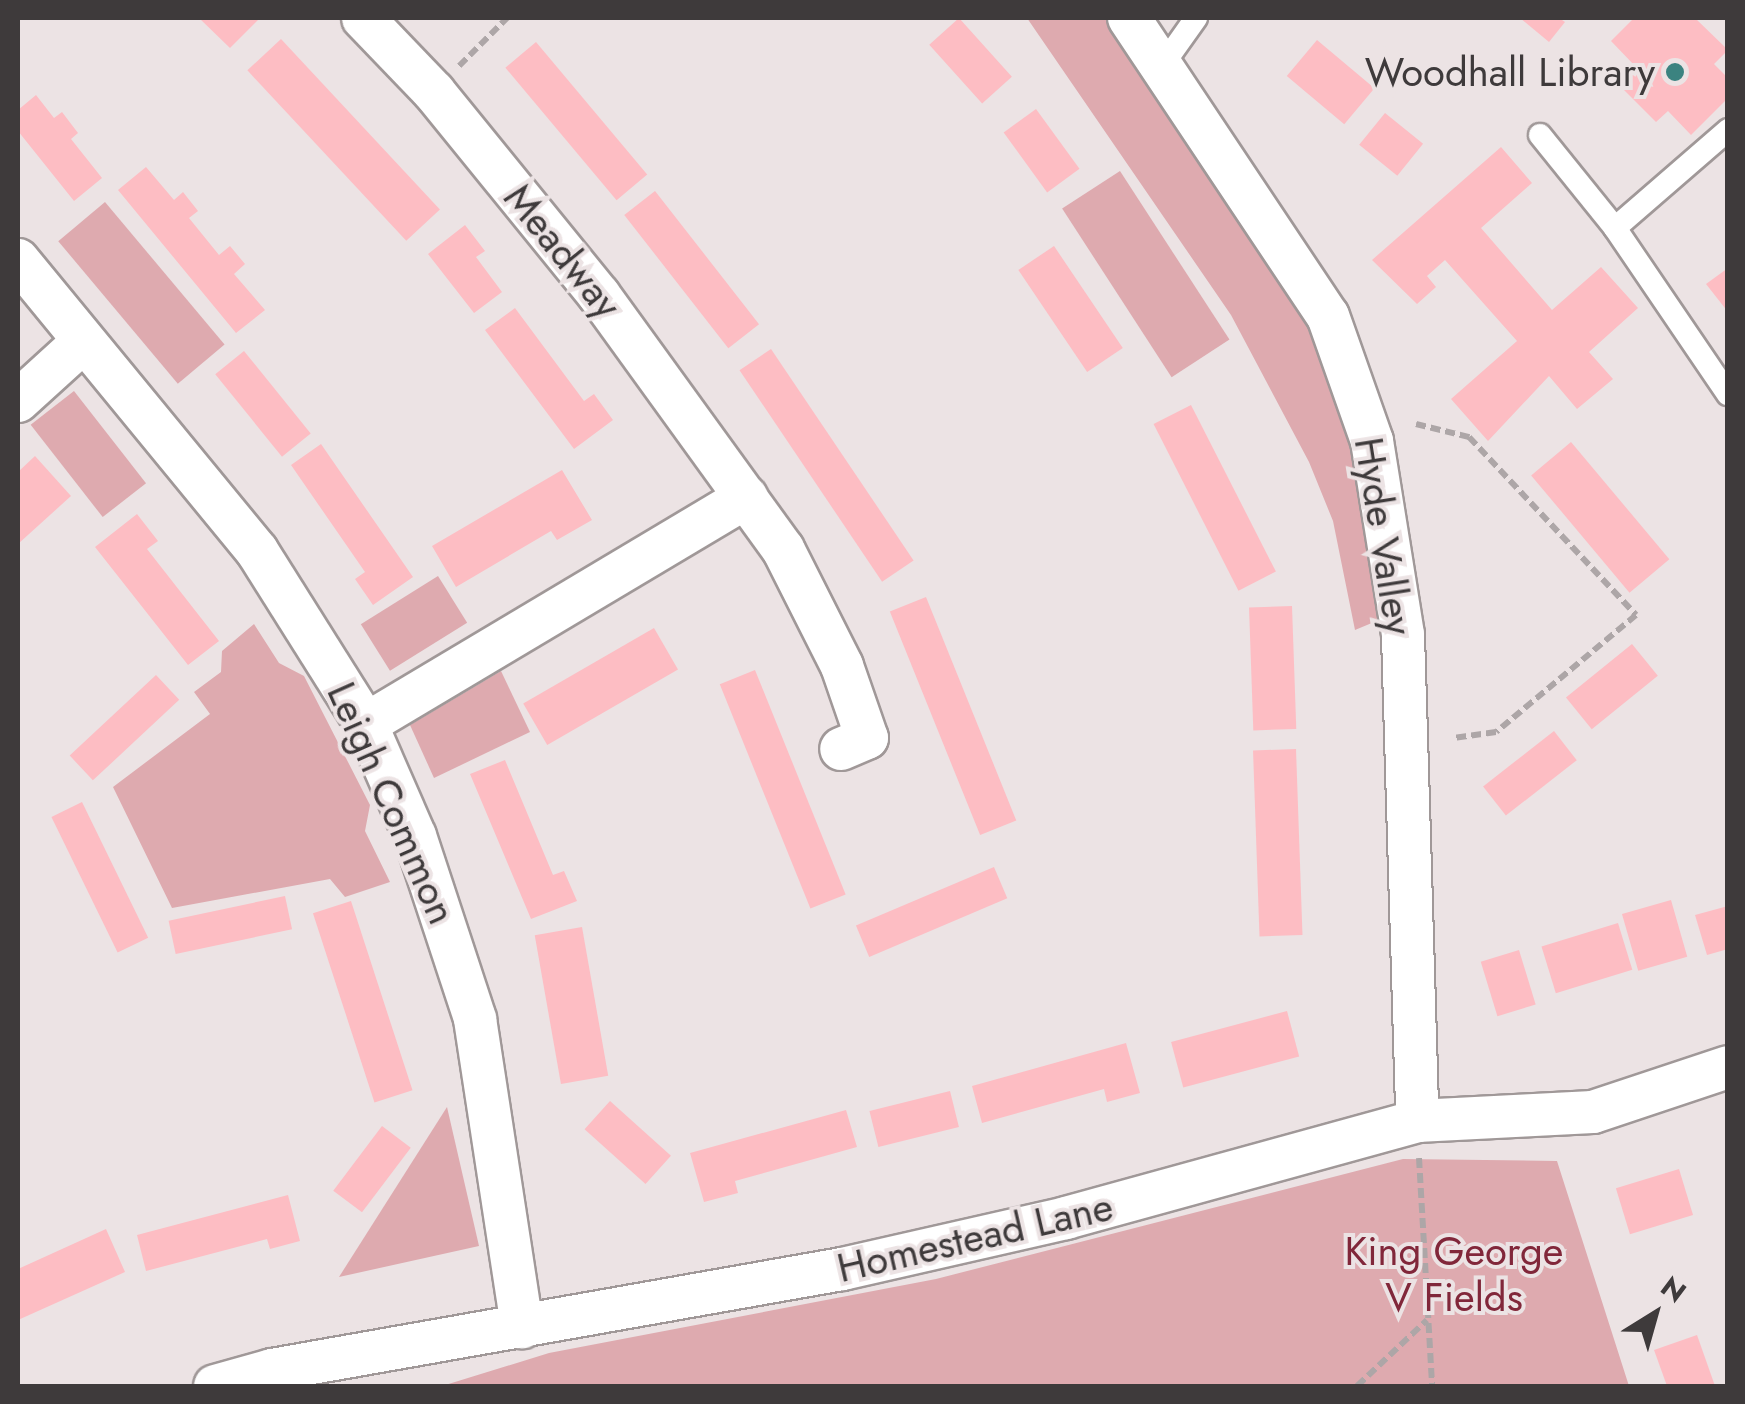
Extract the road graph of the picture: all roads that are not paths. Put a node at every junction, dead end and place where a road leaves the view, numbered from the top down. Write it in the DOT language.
graph roads {
  1 [pos="363,18"];
  2 [pos="1128,18"];
  3 [pos="1196,18"];
  4 [pos="1162,66"];
  5 [pos="1728,130"];
  6 [pos="1540,135"];
  7 [pos="1615,228"];
  8 [pos="18,260"];
  9 [pos="84,341"];
  10 [pos="1728,394"];
  11 [pos="18,402"];
  12 [pos="747,496"];
  13 [pos="366,724"];
  14 [pos="841,749"];
  15 [pos="1728,1067"];
  16 [pos="1418,1121"];
  17 [pos="522,1327"];
  18 [pos="214,1386"];
  1 -- 12 [label="street, Meadway"];
  2 -- 4 [label="street, Hyde Valley"];
  3 -- 4 [label="lane"];
  4 -- 16 [label="street, Hyde Valley"];
  5 -- 7 [label="lane"];
  6 -- 7 [label="lane"];
  7 -- 10 [label="lane"];
  8 -- 9 [label="street, Leigh Common"];
  9 -- 11 [label="street"];
  9 -- 13 [label="street, Leigh Common"];
  12 -- 13 [label="street"];
  12 -- 14 [label="street, Meadway"];
  13 -- 17 [label="street, Leigh Common"];
  15 -- 16 [label="street, Homestead Lane"];
  16 -- 17 [label="street, Homestead Lane"];
  17 -- 18 [label="street, Homestead Lane"];
}
